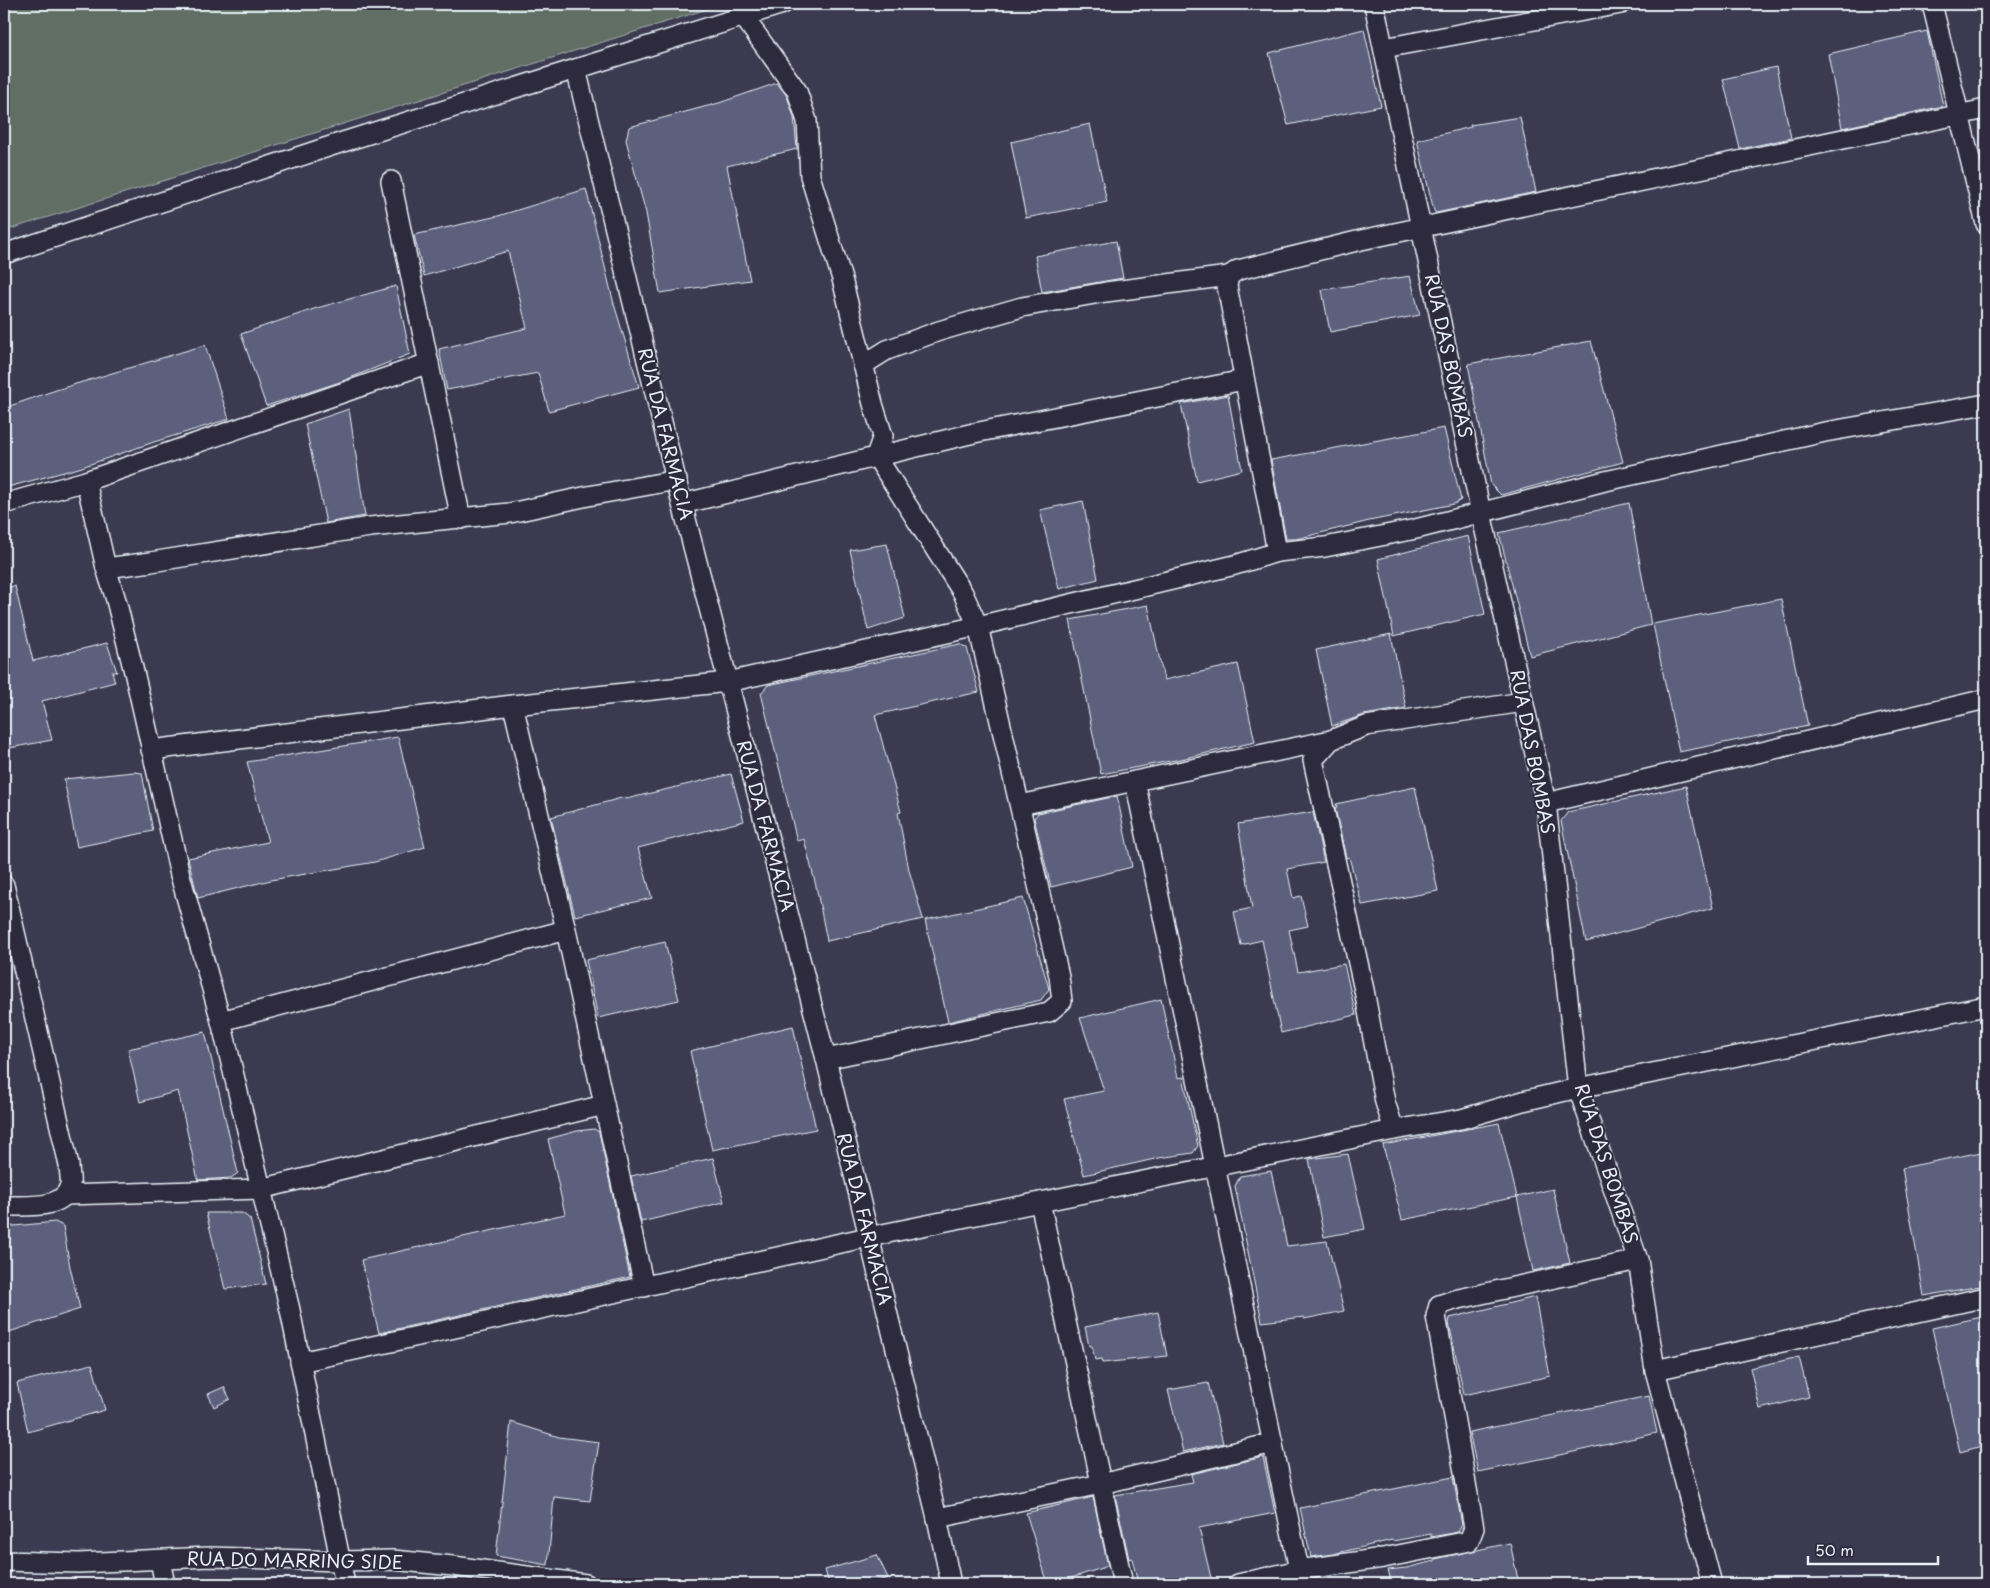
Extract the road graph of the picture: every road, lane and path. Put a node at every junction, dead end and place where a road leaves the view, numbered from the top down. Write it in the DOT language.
graph roads {
  1 [pos="783,4"];
  2 [pos="1374,4"];
  3 [pos="1621,4"];
  4 [pos="1932,4"];
  5 [pos="743,16"];
  6 [pos="1384,48"];
  7 [pos="576,69"];
  8 [pos="1986,109"];
  9 [pos="1960,115"];
  10 [pos="392,181"];
  11 [pos="1986,224"];
  12 [pos="1422,228"];
  13 [pos="4,254"];
  14 [pos="1229,276"];
  15 [pos="429,363"];
  16 [pos="863,365"];
  17 [pos="1244,380"];
  18 [pos="1986,404"];
  19 [pos="876,456"];
  20 [pos="677,480"];
  21 [pos="86,481"];
  22 [pos="4,504"];
  23 [pos="682,504"];
  24 [pos="1481,513"];
  25 [pos="461,518"];
  26 [pos="1277,552"];
  27 [pos="106,568"];
  28 [pos="978,626"];
  29 [pos="728,682"];
  30 [pos="1986,699"];
  31 [pos="1523,702"];
  32 [pos="512,705"];
  33 [pos="1331,740"];
  34 [pos="151,750"];
  35 [pos="1135,781"];
  36 [pos="1546,803"];
  37 [pos="1020,805"];
  38 [pos="4,885"];
  39 [pos="566,930"];
  40 [pos="1986,1006"];
  41 [pos="221,1021"];
  42 [pos="826,1059"];
  43 [pos="1578,1088"];
  44 [pos="604,1105"];
  45 [pos="1394,1130"];
  46 [pos="1217,1166"];
  47 [pos="261,1189"];
  48 [pos="65,1196"];
  49 [pos="1040,1202"];
  50 [pos="4,1206"];
  51 [pos="868,1237"];
  52 [pos="1638,1260"];
  53 [pos="644,1287"];
  54 [pos="1986,1297"];
  55 [pos="300,1362"];
  56 [pos="1655,1370"];
  57 [pos="1273,1443"];
  58 [pos="1101,1484"];
  59 [pos="937,1518"];
  60 [pos="4,1561"];
  61 [pos="160,1561"];
  62 [pos="340,1561"];
  63 [pos="1301,1577"];
  64 [pos="534,1581"];
  65 [pos="165,1584"];
  66 [pos="345,1584"];
  67 [pos="586,1584"];
  68 [pos="951,1584"];
  69 [pos="1123,1584"];
  70 [pos="1238,1584"];
  71 [pos="1712,1584"];
  1 -- 5 [label="street"];
  2 -- 6 [label="street, RUA DAS BOMBAS"];
  3 -- 6 [label="street"];
  4 -- 9 [label="street"];
  5 -- 7 [label="street"];
  5 -- 16 [label="street"];
  6 -- 12 [label="street, RUA DAS BOMBAS"];
  7 -- 13 [label="street"];
  7 -- 20 [label="street, RUA DA FARMACIA"];
  8 -- 9 [label="street"];
  9 -- 11 [label="street"];
  9 -- 12 [label="street"];
  10 -- 15 [label="street"];
  12 -- 14 [label="street"];
  12 -- 24 [label="street, RUA DAS BOMBAS"];
  14 -- 16 [label="street"];
  14 -- 17 [label="street"];
  15 -- 21 [label="street"];
  15 -- 25 [label="street"];
  16 -- 19 [label="street"];
  17 -- 19 [label="street"];
  17 -- 26 [label="street"];
  18 -- 24 [label="street"];
  19 -- 23 [label="street"];
  19 -- 28 [label="street"];
  20 -- 23 [label="street, RUA DA FARMACIA"];
  20 -- 25 [label="street"];
  21 -- 22 [label="street"];
  21 -- 27 [label="street"];
  23 -- 29 [label="street, RUA DA FARMACIA"];
  24 -- 26 [label="street"];
  24 -- 31 [label="street, RUA DAS BOMBAS"];
  25 -- 27 [label="street"];
  26 -- 28 [label="street"];
  27 -- 34 [label="street"];
  28 -- 29 [label="street"];
  28 -- 37 [label="street"];
  29 -- 32 [label="street"];
  29 -- 42 [label="street, RUA DA FARMACIA"];
  30 -- 36 [label="street"];
  31 -- 33 [label="street"];
  31 -- 36 [label="street, RUA DAS BOMBAS"];
  32 -- 34 [label="street"];
  32 -- 39 [label="street"];
  33 -- 35 [label="street"];
  33 -- 45 [label="street"];
  34 -- 41 [label="street"];
  35 -- 37 [label="street"];
  35 -- 46 [label="street"];
  36 -- 43 [label="street, RUA DAS BOMBAS"];
  37 -- 42 [label="street"];
  38 -- 48 [label="street"];
  39 -- 41 [label="street"];
  39 -- 44 [label="street"];
  40 -- 43 [label="street"];
  41 -- 47 [label="street"];
  42 -- 51 [label="street, RUA DA FARMACIA"];
  43 -- 45 [label="street"];
  43 -- 52 [label="street, RUA DAS BOMBAS"];
  44 -- 47 [label="street"];
  44 -- 53 [label="street"];
  45 -- 46 [label="street"];
  46 -- 49 [label="street"];
  46 -- 57 [label="street"];
  47 -- 48 [label="street"];
  47 -- 55 [label="street"];
  48 -- 50 [label="street"];
  49 -- 51 [label="street"];
  49 -- 58 [label="street"];
  51 -- 53 [label="street"];
  51 -- 59 [label="street, RUA DA FARMACIA"];
  52 -- 56 [label="street, RUA DAS BOMBAS"];
  52 -- 63 [label="street"];
  53 -- 55 [label="street"];
  54 -- 56 [label="street"];
  55 -- 62 [label="street"];
  56 -- 71 [label="street, RUA DAS BOMBAS"];
  57 -- 58 [label="street"];
  57 -- 63 [label="street"];
  58 -- 59 [label="street"];
  58 -- 69 [label="street"];
  59 -- 68 [label="street, RUA DA FARMACIA"];
  60 -- 61 [label="street, RUA DO MARRING SIDE"];
  61 -- 62 [label="street, RUA DO MARRING SIDE"];
  61 -- 65 [label="street"];
  62 -- 64 [label="street, RUA DO MARRING SIDE"];
  62 -- 66 [label="street"];
  63 -- 70 [label="street"];
  64 -- 67 [label="street, RUA DO MARRING SIDE"];
}
